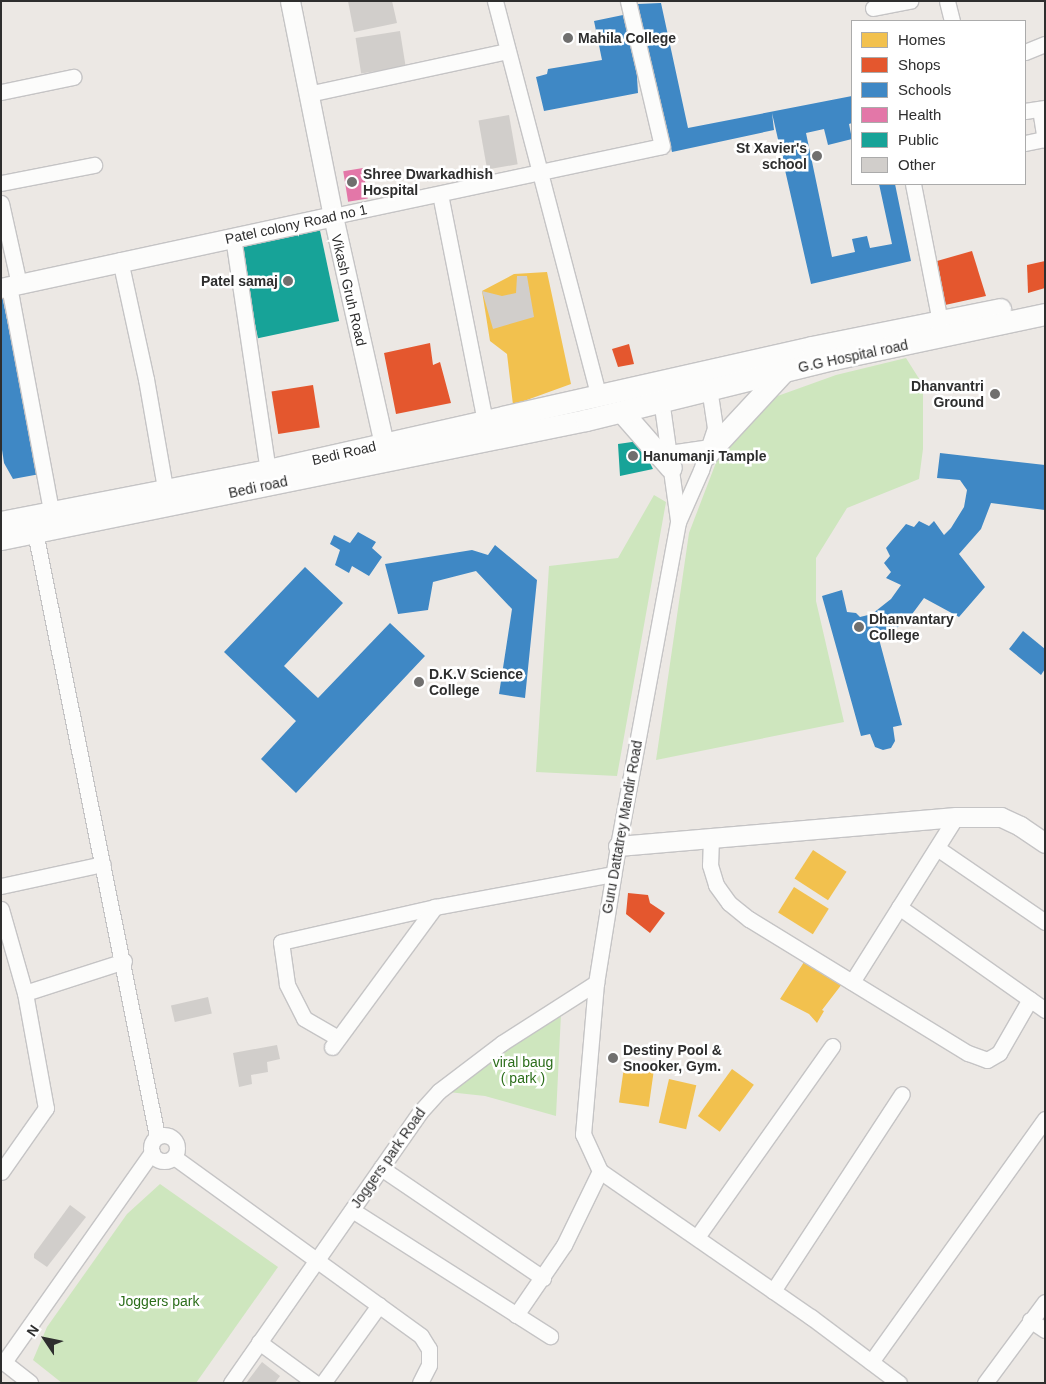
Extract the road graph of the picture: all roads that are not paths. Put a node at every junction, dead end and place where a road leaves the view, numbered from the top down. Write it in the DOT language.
graph roads {
  1 [pos="290,1"];
  2 [pos="495,1"];
  3 [pos="628,1"];
  4 [pos="910,1"];
  5 [pos="947,1"];
  6 [pos="873,10"];
  7 [pos="952,20"];
  8 [pos="1045,44"];
  9 [pos="507,51"];
  10 [pos="1026,52"];
  11 [pos="74,77"];
  12 [pos="1,92"];
  13 [pos="308,94"];
  14 [pos="1042,108"];
  15 [pos="1026,111"];
  16 [pos="1045,140"];
  17 [pos="1026,143"];
  18 [pos="94,165"];
  19 [pos="538,173"];
  20 [pos="1,183"];
  21 [pos="912,185"];
  22 [pos="440,194"];
  23 [pos="1,203"];
  24 [pos="333,216"];
  25 [pos="233,237"];
  26 [pos="120,260"];
  27 [pos="10,286"];
  28 [pos="1045,300"];
  29 [pos="1045,314"];
  30 [pos="940,321"];
  31 [pos="784,371"];
  32 [pos="686,378"];
  33 [pos="709,382"];
  34 [pos="660,393"];
  35 [pos="599,398"];
  36 [pos="622,412"];
  37 [pos="485,421"];
  38 [pos="708,451"];
  39 [pos="386,452"];
  40 [pos="670,460"];
  41 [pos="268,470"];
  42 [pos="165,488"];
  43 [pos="39,520"];
  44 [pos="1,522"];
  45 [pos="678,522"];
  46 [pos="1,539"];
  47 [pos="956,817"];
  48 [pos="711,838"];
  49 [pos="1045,843"];
  50 [pos="618,846"];
  51 [pos="937,848"];
  52 [pos="103,864"];
  53 [pos="613,874"];
  54 [pos="1,886"];
  55 [pos="435,907"];
  56 [pos="899,907"];
  57 [pos="1,909"];
  58 [pos="1045,922"];
  59 [pos="5,938"];
  60 [pos="124,961"];
  61 [pos="852,982"];
  62 [pos="596,983"];
  63 [pos="25,993"];
  64 [pos="1030,999"];
  65 [pos="1045,1010"];
  66 [pos="832,1046"];
  67 [pos="902,1094"];
  68 [pos="1045,1118"];
  69 [pos="157,1136"];
  70 [pos="152,1152"];
  71 [pos="174,1157"];
  72 [pos="381,1168"];
  73 [pos="600,1171"];
  74 [pos="1,1172"];
  75 [pos="352,1210"];
  76 [pos="698,1237"];
  77 [pos="315,1258"];
  78 [pos="543,1278"];
  79 [pos="773,1291"];
  80 [pos="1045,1302"];
  81 [pos="379,1305"];
  82 [pos="516,1315"];
  83 [pos="1030,1320"];
  84 [pos="1045,1330"];
  85 [pos="550,1336"];
  86 [pos="259,1342"];
  87 [pos="3,1361"];
  88 [pos="871,1362"];
  89 [pos="30,1383"];
  90 [pos="231,1383"];
  91 [pos="315,1383"];
  92 [pos="323,1383"];
  93 [pos="420,1383"];
  94 [pos="899,1383"];
  95 [pos="985,1383"];
  1 -- 13 [label="street, Vikash Gruh Road"];
  2 -- 9 [label="street"];
  3 -- 19 [label="street, Patel colony Road no 1"];
  4 -- 6 [label="street"];
  5 -- 7 [label="street"];
  8 -- 10 [label="street"];
  9 -- 13 [label="street"];
  9 -- 19 [label="street"];
  11 -- 12 [label="street"];
  13 -- 24 [label="street, Vikash Gruh Road"];
  14 -- 15 [label="street"];
  14 -- 16 [label="street"];
  16 -- 17 [label="street"];
  18 -- 20 [label="street"];
  19 -- 22 [label="street, Patel colony Road no 1"];
  19 -- 35 [label="street"];
  21 -- 30 [label="street"];
  22 -- 24 [label="street, Patel colony Road no 1"];
  22 -- 37 [label="street"];
  23 -- 27 [label="street"];
  24 -- 25 [label="street, Patel colony Road no 1"];
  24 -- 39 [label="street, Vikash Gruh Road"];
  25 -- 26 [label="street, Patel colony Road no 1"];
  25 -- 41 [label="street"];
  26 -- 27 [label="street, Patel colony Road no 1"];
  26 -- 42 [label="street"];
  27 -- 43 [label="street"];
  28 -- 30 [label="main road, G.G Hospital road"];
  29 -- 31 [label="main road, G.G Hospital road"];
  30 -- 33 [label="main road, G.G Hospital road"];
  31 -- 33 [label="main road, G.G Hospital road"];
  31 -- 38 [label="main road"];
  32 -- 33 [label="main road, G.G Hospital road"];
  32 -- 34 [label="main road, Bedi Road"];
  33 -- 34 [label="main road, G.G Hospital road"];
  33 -- 38 [label="street, Guru Dattatrey Mandir Road"];
  34 -- 35 [label="main road, Bedi Road"];
  34 -- 36 [label="main road, Bedi road"];
  34 -- 40 [label="street, Guru Dattatrey Mandir Road"];
  35 -- 37 [label="main road, Bedi Road"];
  36 -- 39 [label="main road, Bedi road"];
  36 -- 40 [label="main road"];
  37 -- 39 [label="main road, Bedi Road"];
  38 -- 40 [label="street"];
  38 -- 45 [label="street, Guru Dattatrey Mandir Road"];
  39 -- 41 [label="main road, Bedi Road"];
  39 -- 43 [label="main road, Bedi road"];
  40 -- 45 [label="street, Guru Dattatrey Mandir Road"];
  41 -- 42 [label="main road, Bedi Road"];
  42 -- 43 [label="main road, Bedi Road"];
  43 -- 44 [label="main road, Bedi Road"];
  43 -- 46 [label="main road, Bedi road"];
  43 -- 52 [label="street"];
  45 -- 50 [label="street, Guru Dattatrey Mandir Road"];
  47 -- 48 [label="street"];
  47 -- 49 [label="street"];
  47 -- 51 [label="street"];
  48 -- 50 [label="street"];
  48 -- 61 [label="street"];
  50 -- 53 [label="street, Guru Dattatrey Mandir Road"];
  51 -- 56 [label="street"];
  51 -- 58 [label="street"];
  52 -- 54 [label="street"];
  52 -- 60 [label="street"];
  53 -- 55 [label="street"];
  53 -- 62 [label="street, Guru Dattatrey Mandir Road"];
  55 -- 55 [label="street"];
  56 -- 61 [label="street"];
  56 -- 64 [label="street"];
  57 -- 59 [label="street"];
  59 -- 63 [label="street"];
  60 -- 63 [label="street"];
  60 -- 69 [label="street"];
  61 -- 64 [label="street"];
  62 -- 72 [label="street, Joggers park Road"];
  62 -- 73 [label="street, Guru Dattatrey Mandir Road"];
  63 -- 74 [label="street"];
  64 -- 65 [label="street"];
  66 -- 76 [label="street"];
  67 -- 79 [label="street"];
  68 -- 88 [label="street"];
  69 -- 70 [label="street"];
  69 -- 71 [label="street"];
  70 -- 71 [label="street"];
  70 -- 87 [label="street"];
  71 -- 77 [label="street"];
  72 -- 75 [label="street, Joggers park Road"];
  72 -- 78 [label="street"];
  73 -- 76 [label="street"];
  73 -- 78 [label="street"];
  75 -- 77 [label="street, Joggers park Road"];
  75 -- 82 [label="street"];
  76 -- 79 [label="street"];
  77 -- 81 [label="street"];
  77 -- 86 [label="street, Joggers park Road"];
  78 -- 82 [label="street"];
  79 -- 88 [label="street"];
  80 -- 83 [label="street"];
  81 -- 92 [label="street"];
  81 -- 93 [label="street"];
  82 -- 85 [label="street"];
  83 -- 84 [label="street"];
  83 -- 95 [label="street"];
  86 -- 90 [label="street, Joggers park Road"];
  86 -- 91 [label="street"];
  87 -- 89 [label="street"];
  88 -- 94 [label="street"];
}
